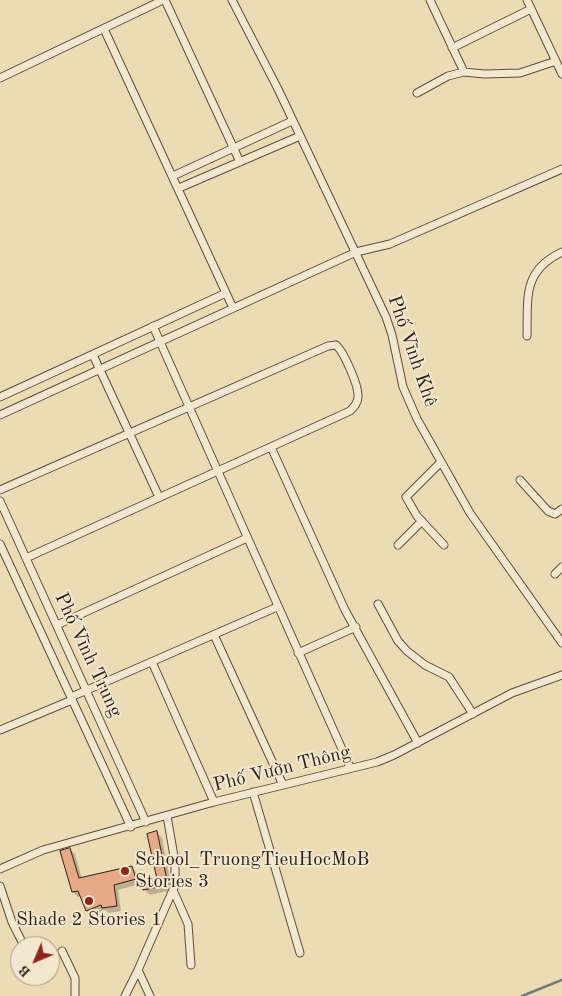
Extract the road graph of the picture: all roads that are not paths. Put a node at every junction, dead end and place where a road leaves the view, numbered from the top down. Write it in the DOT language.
graph roads {
  1 [pos="164,0"];
  2 [pos="232,0"];
  3 [pos="430,0"];
  4 [pos="527,0"];
  5 [pos="531,9"];
  6 [pos="104,29"];
  7 [pos="452,48"];
  8 [pos="556,61"];
  9 [pos="464,72"];
  10 [pos="562,74"];
  11 [pos="0,78"];
  12 [pos="417,93"];
  13 [pos="292,121"];
  14 [pos="300,136"];
  15 [pos="234,148"];
  16 [pos="240,162"];
  17 [pos="562,169"];
  18 [pos="173,176"];
  19 [pos="179,188"];
  20 [pos="356,252"];
  21 [pos="562,252"];
  22 [pos="226,293"];
  23 [pos="233,308"];
  24 [pos="153,326"];
  25 [pos="527,336"];
  26 [pos="160,342"];
  27 [pos="93,354"];
  28 [pos="100,370"];
  29 [pos="0,398"];
  30 [pos="188,406"];
  31 [pos="0,415"];
  32 [pos="128,433"];
  33 [pos="271,447"];
  34 [pos="440,462"];
  35 [pos="217,471"];
  36 [pos="520,480"];
  37 [pos="0,490"];
  38 [pos="159,497"];
  39 [pos="0,501"];
  40 [pos="562,510"];
  41 [pos="422,521"];
  42 [pos="247,538"];
  43 [pos="0,544"];
  44 [pos="398,545"];
  45 [pos="444,545"];
  46 [pos="26,558"];
  47 [pos="562,567"];
  48 [pos="555,574"];
  49 [pos="378,604"];
  50 [pos="277,607"];
  51 [pos="57,625"];
  52 [pos="356,627"];
  53 [pos="214,635"];
  54 [pos="562,643"];
  55 [pos="298,653"];
  56 [pos="152,662"];
  57 [pos="562,674"];
  58 [pos="87,690"];
  59 [pos="72,699"];
  60 [pos="473,714"];
  61 [pos="0,730"];
  62 [pos="418,743"];
  63 [pos="350,768"];
  64 [pos="283,785"];
  65 [pos="253,792"];
  66 [pos="214,802"];
  67 [pos="167,816"];
  68 [pos="146,822"];
  69 [pos="131,827"];
  70 [pos="0,869"];
  71 [pos="0,886"];
  72 [pos="173,890"];
  73 [pos="19,936"];
  74 [pos="62,951"];
  75 [pos="300,952"];
  76 [pos="191,965"];
  77 [pos="138,970"];
  78 [pos="75,996"];
  79 [pos="125,996"];
  80 [pos="150,996"];
  1 -- 6 [label="street"];
  1 -- 15 [label="street"];
  2 -- 13 [label="street, Phố Vĩnh Khê"];
  3 -- 7 [label="street"];
  4 -- 5 [label="street"];
  5 -- 7 [label="street"];
  5 -- 8 [label="street"];
  6 -- 11 [label="street"];
  6 -- 18 [label="street"];
  7 -- 9 [label="street"];
  8 -- 9 [label="street"];
  8 -- 10 [label="street"];
  9 -- 12 [label="street"];
  13 -- 14 [label="street, Phố Vĩnh Khê"];
  13 -- 15 [label="street"];
  14 -- 16 [label="street"];
  14 -- 20 [label="street, Phố Vĩnh Khê"];
  15 -- 16 [label="street"];
  15 -- 18 [label="street"];
  16 -- 19 [label="street"];
  17 -- 20 [label="street"];
  18 -- 19 [label="street"];
  19 -- 22 [label="street"];
  20 -- 23 [label="street"];
  20 -- 34 [label="street, Phố Vĩnh Khê"];
  21 -- 25 [label="street"];
  22 -- 23 [label="street"];
  22 -- 24 [label="street"];
  23 -- 26 [label="street"];
  24 -- 26 [label="street"];
  24 -- 27 [label="street"];
  26 -- 28 [label="street"];
  26 -- 30 [label="street"];
  27 -- 28 [label="street"];
  27 -- 29 [label="street"];
  28 -- 31 [label="street"];
  28 -- 32 [label="street"];
  30 -- 32 [label="street"];
  30 -- 33 [label="street"];
  30 -- 35 [label="street"];
  32 -- 37 [label="street"];
  32 -- 38 [label="street"];
  33 -- 35 [label="street"];
  33 -- 52 [label="street"];
  34 -- 41 [label="street"];
  34 -- 54 [label="street, Phố Vĩnh Khê"];
  35 -- 38 [label="street"];
  35 -- 42 [label="street"];
  36 -- 40 [label="street"];
  38 -- 46 [label="street"];
  39 -- 46 [label="street, Phố Vĩnh Trung"];
  41 -- 44 [label="street"];
  41 -- 45 [label="street"];
  42 -- 50 [label="street"];
  42 -- 51 [label="street"];
  43 -- 59 [label="street, Phố Vĩnh Trung"];
  46 -- 51 [label="street, Phố Vĩnh Trung"];
  47 -- 48 [label="street"];
  49 -- 60 [label="street"];
  50 -- 53 [label="street"];
  50 -- 55 [label="street"];
  51 -- 58 [label="street, Phố Vĩnh Trung"];
  52 -- 55 [label="street"];
  52 -- 62 [label="street"];
  53 -- 56 [label="street"];
  53 -- 64 [label="street"];
  55 -- 63 [label="street"];
  56 -- 58 [label="street"];
  56 -- 66 [label="street"];
  57 -- 60 [label="street, Phố Vườn Thông"];
  58 -- 59 [label="street"];
  58 -- 68 [label="street, Phố Vĩnh Trung"];
  59 -- 61 [label="street"];
  59 -- 69 [label="street, Phố Vĩnh Trung"];
  60 -- 62 [label="street, Phố Vườn Thông"];
  62 -- 63 [label="street, Phố Vườn Thông"];
  63 -- 64 [label="street, Phố Vườn Thông"];
  64 -- 65 [label="street, Phố Vườn Thông"];
  65 -- 66 [label="street, Phố Vườn Thông"];
  65 -- 75 [label="street"];
  66 -- 67 [label="street, Phố Vườn Thông"];
  67 -- 68 [label="street, Phố Vườn Thông"];
  67 -- 72 [label="street"];
  68 -- 69 [label="street, Phố Vườn Thông"];
  69 -- 70 [label="street, Phố Vườn Thông"];
  71 -- 73 [label="street"];
  72 -- 76 [label="street"];
  72 -- 77 [label="street"];
  74 -- 78 [label="street"];
  77 -- 79 [label="street"];
  77 -- 80 [label="street"];
}
